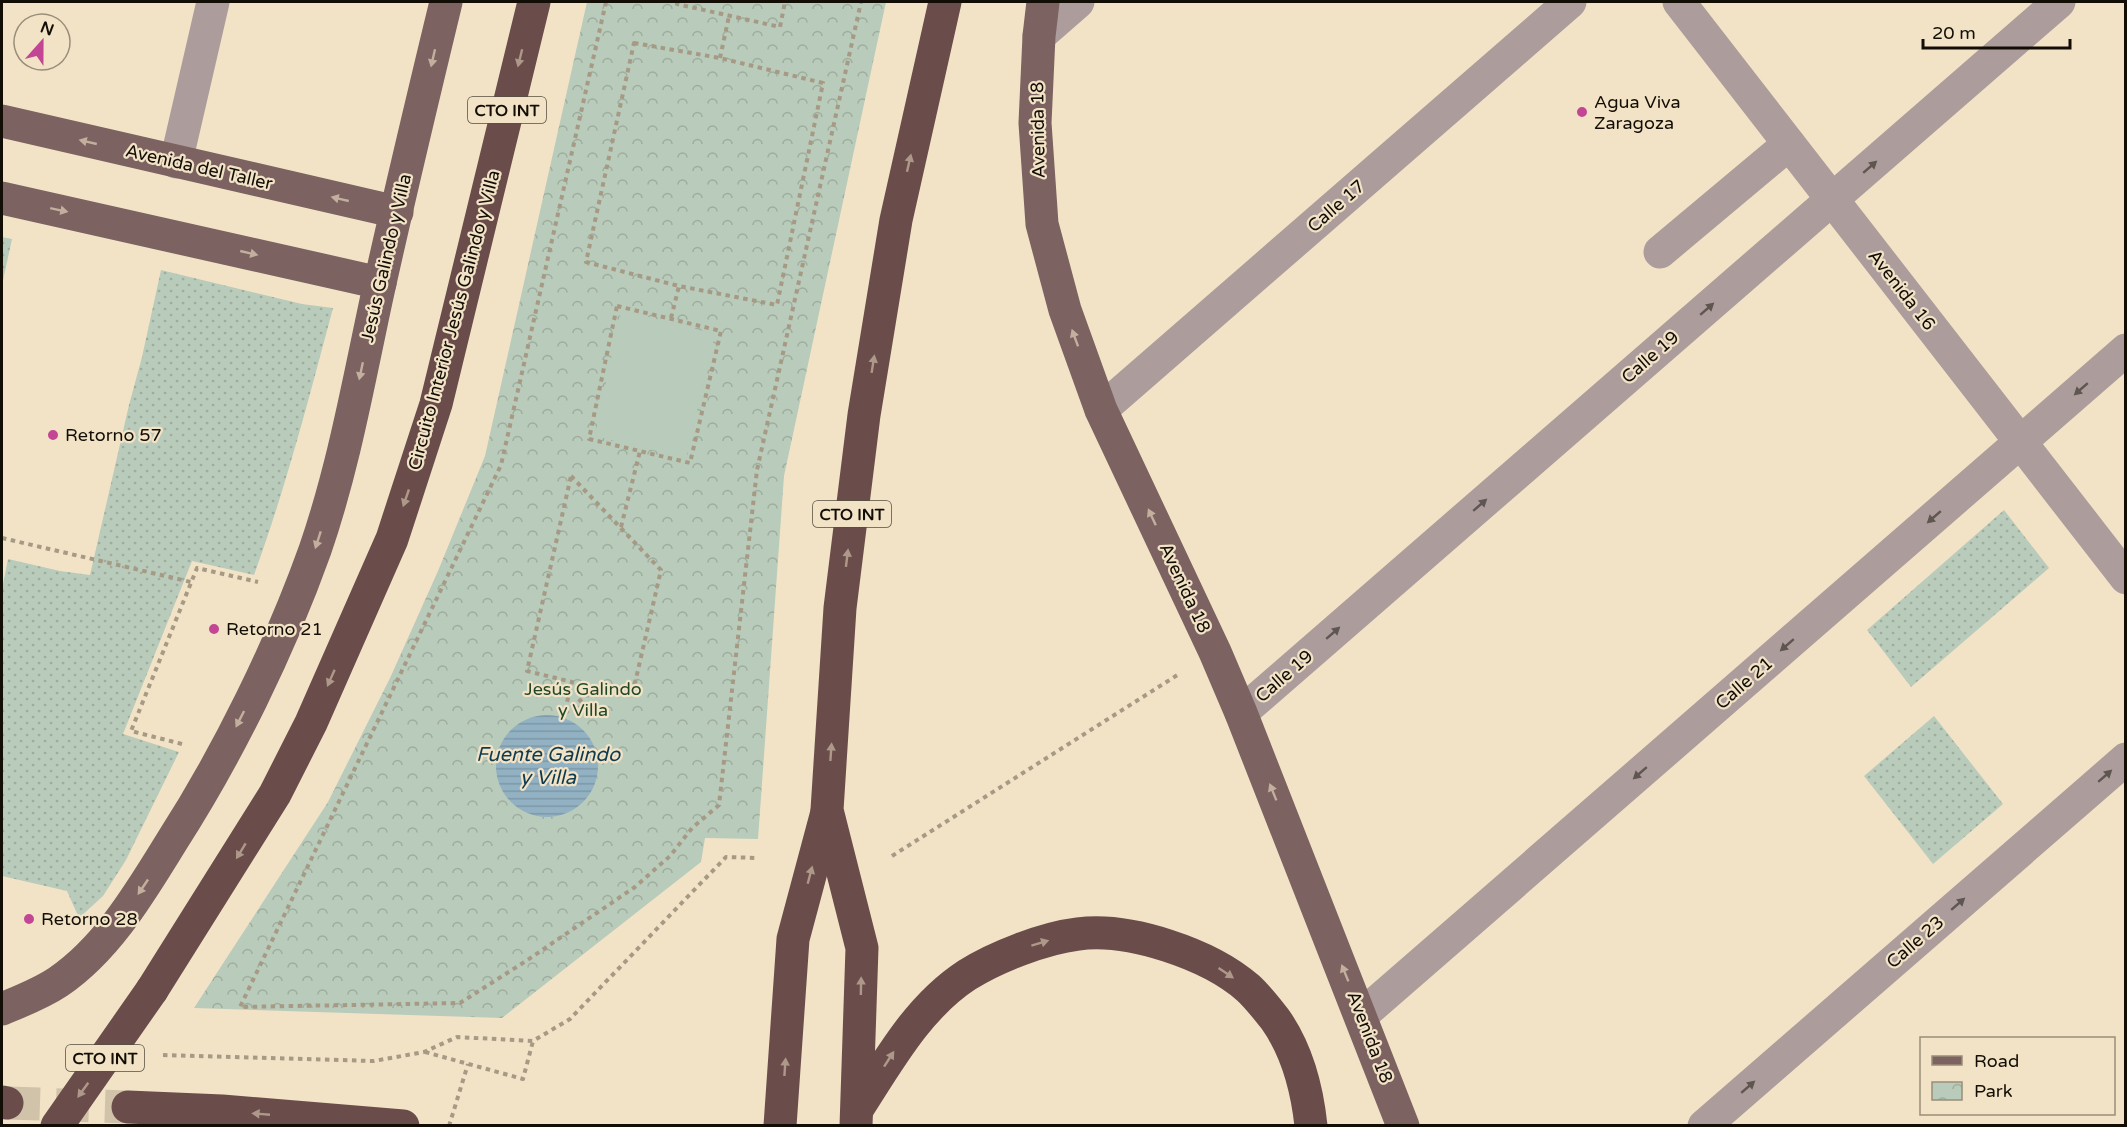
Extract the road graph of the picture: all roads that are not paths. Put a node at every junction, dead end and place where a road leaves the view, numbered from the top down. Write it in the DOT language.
graph roads {
  1 [pos="213,2"];
  2 [pos="446,2"];
  3 [pos="534,2"];
  4 [pos="945,2"];
  5 [pos="1043,2"];
  6 [pos="1078,2"];
  7 [pos="1570,2"];
  8 [pos="1679,2"];
  9 [pos="2060,2"];
  10 [pos="1039,36"];
  11 [pos="2,121"];
  12 [pos="1789,144"];
  13 [pos="176,162"];
  14 [pos="2,198"];
  15 [pos="1832,200"];
  16 [pos="397,212"];
  17 [pos="1660,252"];
  18 [pos="380,283"];
  19 [pos="2126,350"];
  20 [pos="1101,410"];
  21 [pos="2020,442"];
  22 [pos="2126,578"];
  23 [pos="1241,713"];
  24 [pos="2126,759"];
  25 [pos="827,810"];
  26 [pos="16,1003"];
  27 [pos="1362,1015"];
  28 [pos="128,1107"];
  29 [pos="857,1117"];
  30 [pos="57,1125"];
  31 [pos="403,1125"];
  32 [pos="780,1125"];
  33 [pos="1311,1125"];
  34 [pos="1404,1125"];
  35 [pos="1704,1125"];
  1 -- 13 [label="street"];
  2 -- 16 [label="main road, Jesús Galindo y Villa, one-way"];
  3 -- 30 [label="highway, Circuito Interior Jesús Galindo y Villa / CTO INT, one-way, bridge"];
  25 -- 4 [label="highway, CTO INT, one-way"];
  5 -- 10 [label="main road"];
  6 -- 10 [label="street"];
  7 -- 20 [label="street, Calle 17"];
  8 -- 12 [label="street, Avenida 16"];
  15 -- 9 [label="street, Calle 19, one-way"];
  20 -- 10 [label="main road, Avenida 18, one-way"];
  13 -- 11 [label="main road, Avenida del Taller, one-way"];
  12 -- 15 [label="street, Avenida 16"];
  12 -- 17 [label="street"];
  16 -- 13 [label="main road, Avenida del Taller, one-way"];
  14 -- 18 [label="main road, one-way"];
  15 -- 21 [label="street, Avenida 16"];
  23 -- 15 [label="street, Calle 19, one-way"];
  16 -- 18 [label="main road, Jesús Galindo y Villa"];
  18 -- 26 [label="main road, Jesús Galindo y Villa, one-way"];
  19 -- 21 [label="street, Calle 21, one-way"];
  23 -- 20 [label="main road, Avenida 18, one-way"];
  21 -- 22 [label="street, Avenida 16"];
  21 -- 27 [label="street, Calle 21, one-way"];
  27 -- 23 [label="main road, Avenida 18, one-way"];
  35 -- 24 [label="street, Calle 23, one-way"];
  29 -- 25 [label="highway, CTO INT, one-way"];
  32 -- 25 [label="highway, one-way"];
  27 -- 34 [label="main road, Avenida 18"];
  31 -- 28 [label="highway, one-way"];
  29 -- 33 [label="highway, one-way"];
}
